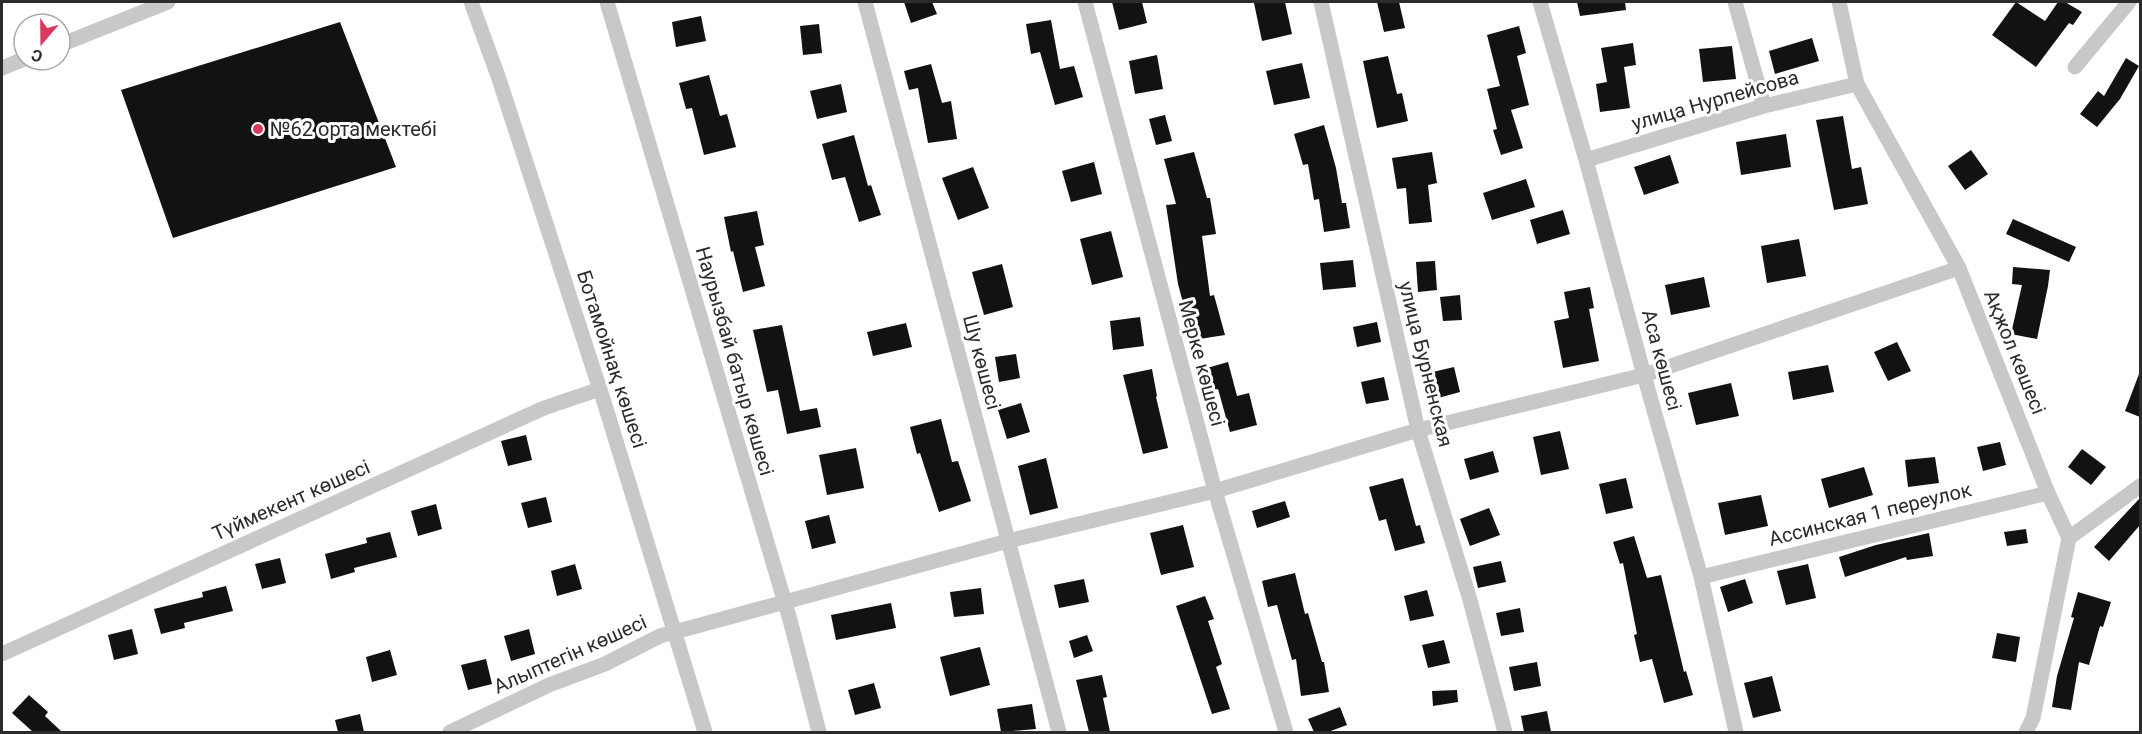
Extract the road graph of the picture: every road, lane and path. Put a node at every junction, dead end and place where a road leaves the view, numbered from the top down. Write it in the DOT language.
graph roads {
  1 [pos="168,2"];
  2 [pos="471,2"];
  3 [pos="607,2"];
  4 [pos="865,2"];
  5 [pos="1085,2"];
  6 [pos="1321,2"];
  7 [pos="1540,2"];
  8 [pos="1735,2"];
  9 [pos="1839,2"];
  10 [pos="2129,2"];
  11 [pos="72,40"];
  12 [pos="2075,67"];
  13 [pos="1857,84"];
  14 [pos="1764,106"];
  15 [pos="1586,160"];
  16 [pos="1959,268"];
  17 [pos="1644,375"];
  18 [pos="600,389"];
  19 [pos="1418,430"];
  20 [pos="2140,486"];
  21 [pos="1215,491"];
  22 [pos="2048,493"];
  23 [pos="2069,538"];
  24 [pos="1008,541"];
  25 [pos="1701,577"];
  26 [pos="784,602"];
  27 [pos="673,632"];
  28 [pos="2,654"];
  29 [pos="450,732"];
  30 [pos="705,732"];
  31 [pos="819,732"];
  32 [pos="1059,732"];
  33 [pos="1286,732"];
  34 [pos="1505,732"];
  35 [pos="1736,732"];
  36 [pos="2026,732"];
  1 -- 11 [label="street"];
  2 -- 18 [label="street, Ботамойнақ көшесі"];
  3 -- 26 [label="street, Наурызбай батыр көшесі"];
  4 -- 24 [label="street, Шу көшесі"];
  5 -- 21 [label="street, Мерке көшесі"];
  6 -- 19 [label="street, улица Бурненская"];
  7 -- 15 [label="street, Аса көшесі"];
  8 -- 14 [label="street"];
  9 -- 13 [label="street, Ақжол көшесі"];
  10 -- 12 [label="street"];
  13 -- 14 [label="street, улица Нурпейсова"];
  13 -- 16 [label="street, Ақжол көшесі"];
  14 -- 15 [label="street, улица Нурпейсова"];
  15 -- 17 [label="street, Аса көшесі"];
  16 -- 17 [label="street, Алыптегін көшесі"];
  16 -- 22 [label="street, Ақжол көшесі"];
  17 -- 19 [label="street, Алыптегін көшесі"];
  17 -- 25 [label="street, Аса көшесі"];
  18 -- 27 [label="street, Ботамойнақ көшесі"];
  18 -- 28 [label="street, Түймекент көшесі"];
  19 -- 21 [label="street, Алыптегін көшесі"];
  19 -- 34 [label="street, улица Бурненская"];
  20 -- 23 [label="street"];
  21 -- 24 [label="street, Алыптегін көшесі"];
  21 -- 33 [label="street, Мерке көшесі"];
  22 -- 23 [label="street, Ақжол көшесі"];
  22 -- 25 [label="street, Ассинская 1 переулок"];
  23 -- 36 [label="street"];
  24 -- 26 [label="street, Алыптегін көшесі"];
  24 -- 32 [label="street, Шу көшесі"];
  25 -- 35 [label="street, Аса көшесі"];
  26 -- 27 [label="street, Алыптегін көшесі"];
  26 -- 31 [label="street, Наурызбай батыр көшесі"];
  27 -- 29 [label="street, Алыптегін көшесі"];
  27 -- 30 [label="street, Ботамойнақ көшесі"];
}
